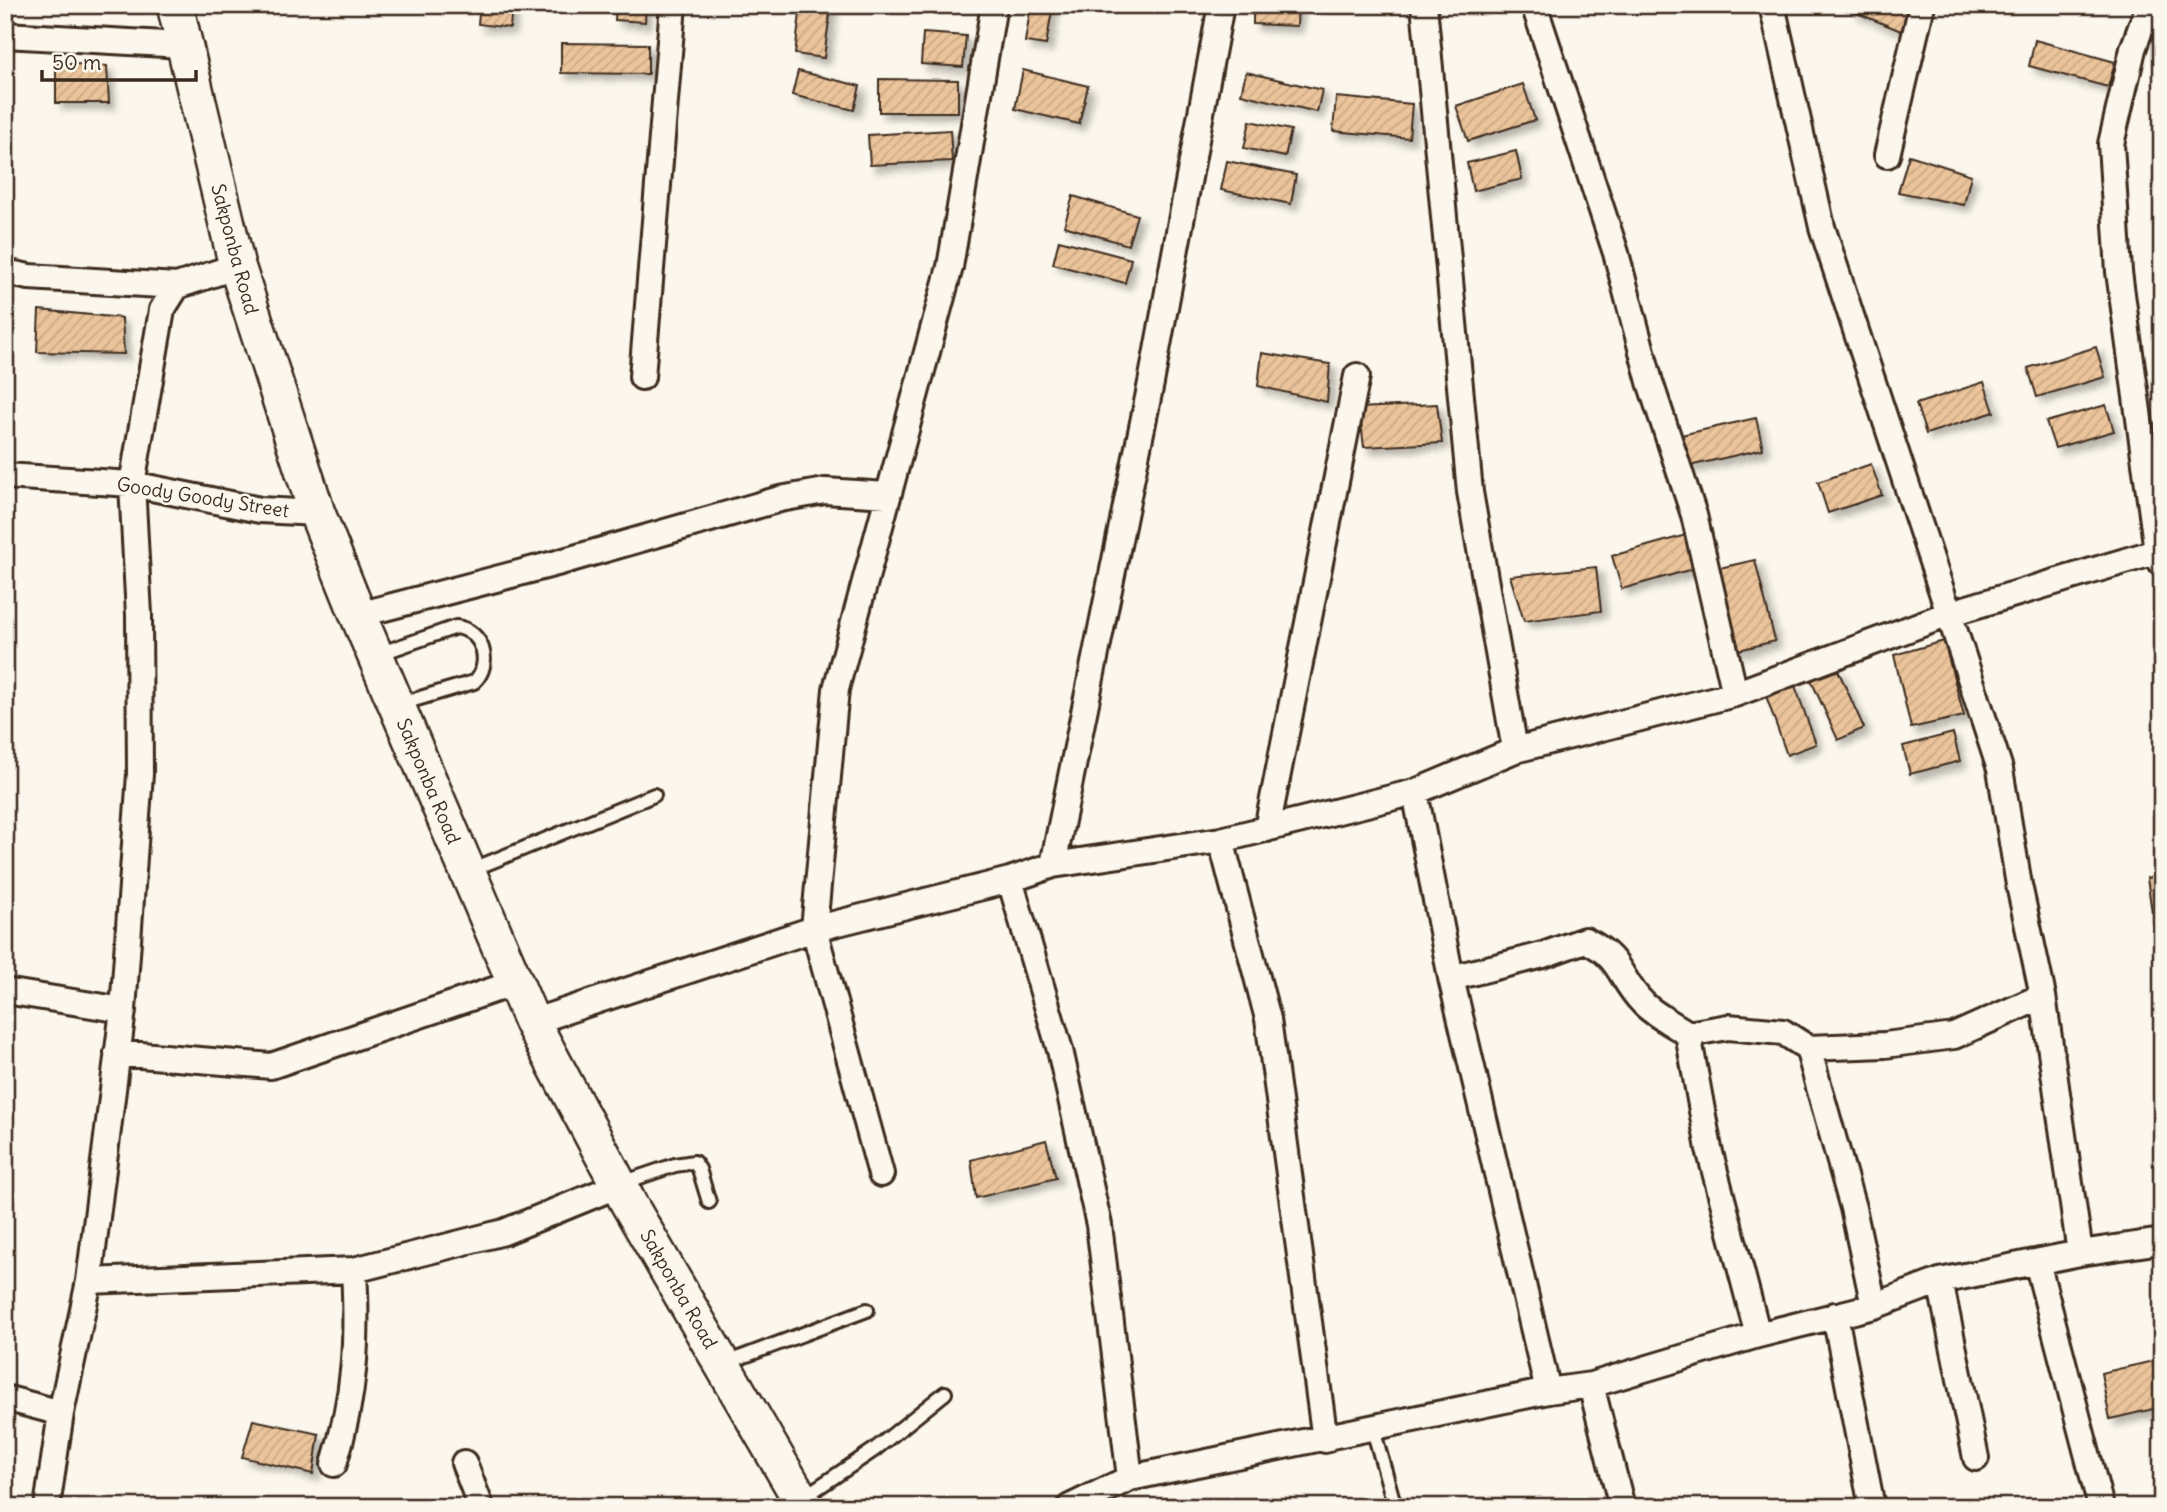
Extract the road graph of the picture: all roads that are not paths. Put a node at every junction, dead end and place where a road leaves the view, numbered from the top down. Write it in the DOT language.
graph roads {
  1 [pos="175,5"];
  2 [pos="673,5"];
  3 [pos="994,5"];
  4 [pos="1221,5"];
  5 [pos="1424,5"];
  6 [pos="1534,5"];
  7 [pos="1772,5"];
  8 [pos="1922,5"];
  9 [pos="2149,5"];
  10 [pos="5,34"];
  11 [pos="183,45"];
  12 [pos="1887,155"];
  13 [pos="237,265"];
  14 [pos="5,272"];
  15 [pos="177,286"];
  16 [pos="1357,376"];
  17 [pos="642,377"];
  18 [pos="5,476"];
  19 [pos="132,484"];
  20 [pos="887,495"];
  21 [pos="317,513"];
  22 [pos="2160,555"];
  23 [pos="1951,613"];
  24 [pos="358,615"];
  25 [pos="375,655"];
  26 [pos="1735,694"];
  27 [pos="396,705"];
  28 [pos="1515,750"];
  29 [pos="1415,792"];
  30 [pos="654,795"];
  31 [pos="1266,829"];
  32 [pos="1221,840"];
  33 [pos="1053,864"];
  34 [pos="467,872"];
  35 [pos="1010,880"];
  36 [pos="814,929"];
  37 [pos="1451,978"];
  38 [pos="514,983"];
  39 [pos="5,991"];
  40 [pos="2043,996"];
  41 [pos="123,1010"];
  42 [pos="531,1022"];
  43 [pos="1688,1034"];
  44 [pos="1808,1048"];
  45 [pos="117,1053"];
  46 [pos="881,1174"];
  47 [pos="619,1185"];
  48 [pos="709,1202"];
  49 [pos="2162,1241"];
  50 [pos="2080,1253"];
  51 [pos="2037,1262"];
  52 [pos="354,1270"];
  53 [pos="89,1281"];
  54 [pos="1940,1281"];
  55 [pos="1874,1306"];
  56 [pos="867,1310"];
  57 [pos="1835,1315"];
  58 [pos="1758,1335"];
  59 [pos="722,1364"];
  60 [pos="1591,1385"];
  61 [pos="1548,1391"];
  62 [pos="945,1393"];
  63 [pos="5,1398"];
  64 [pos="61,1413"];
  65 [pos="1373,1429"];
  66 [pos="1325,1440"];
  67 [pos="1976,1458"];
  68 [pos="464,1463"];
  69 [pos="334,1464"];
  70 [pos="1130,1478"];
  71 [pos="803,1503"];
  72 [pos="47,1507"];
  73 [pos="481,1507"];
  74 [pos="1070,1507"];
  75 [pos="1395,1507"];
  76 [pos="1622,1507"];
  77 [pos="1872,1507"];
  78 [pos="2101,1507"];
  1 -- 11 [label="main road, Sakponba Road"];
  2 -- 17 [label="street"];
  3 -- 20 [label="street"];
  4 -- 33 [label="street"];
  5 -- 28 [label="street"];
  6 -- 26 [label="street"];
  7 -- 23 [label="street"];
  8 -- 12 [label="street"];
  9 -- 22 [label="street"];
  10 -- 11 [label="street"];
  11 -- 13 [label="main road, Sakponba Road"];
  13 -- 15 [label="street"];
  13 -- 21 [label="main road, Sakponba Road"];
  14 -- 15 [label="street"];
  15 -- 19 [label="street"];
  16 -- 31 [label="street"];
  18 -- 19 [label="street, Goody Goody Street"];
  19 -- 21 [label="street, Goody Goody Street"];
  19 -- 41 [label="street"];
  20 -- 24 [label="street"];
  20 -- 36 [label="street"];
  21 -- 24 [label="main road, Sakponba Road"];
  22 -- 23 [label="street"];
  23 -- 26 [label="street"];
  23 -- 40 [label="street"];
  24 -- 25 [label="main road, Sakponba Road"];
  25 -- 27 [label="main road, Sakponba Road"];
  25 -- 27 [label="lane"];
  26 -- 28 [label="street"];
  27 -- 34 [label="main road, Sakponba Road"];
  28 -- 29 [label="street"];
  29 -- 31 [label="street"];
  29 -- 37 [label="street"];
  30 -- 34 [label="lane"];
  31 -- 32 [label="street"];
  32 -- 33 [label="street"];
  32 -- 66 [label="street"];
  33 -- 35 [label="street"];
  34 -- 38 [label="main road, Sakponba Road"];
  35 -- 36 [label="street"];
  35 -- 70 [label="street"];
  36 -- 42 [label="street"];
  36 -- 46 [label="street"];
  37 -- 43 [label="street"];
  37 -- 61 [label="street"];
  38 -- 42 [label="main road, Sakponba Road"];
  38 -- 45 [label="street"];
  39 -- 41 [label="street"];
  40 -- 44 [label="street"];
  40 -- 50 [label="street"];
  41 -- 45 [label="street"];
  42 -- 47 [label="main road, Sakponba Road"];
  43 -- 44 [label="street"];
  43 -- 58 [label="street"];
  44 -- 55 [label="street"];
  45 -- 53 [label="street"];
  47 -- 48 [label="lane"];
  47 -- 52 [label="street"];
  47 -- 59 [label="main road, Sakponba Road"];
  49 -- 50 [label="street"];
  50 -- 51 [label="street"];
  51 -- 54 [label="street"];
  51 -- 78 [label="street"];
  52 -- 53 [label="street"];
  52 -- 69 [label="street"];
  53 -- 64 [label="street"];
  54 -- 55 [label="street"];
  54 -- 67 [label="street"];
  55 -- 57 [label="street"];
  56 -- 59 [label="lane"];
  57 -- 58 [label="street"];
  57 -- 77 [label="street"];
  58 -- 60 [label="street"];
  59 -- 71 [label="main road, Sakponba Road"];
  60 -- 61 [label="street"];
  60 -- 76 [label="street"];
  61 -- 65 [label="street"];
  62 -- 71 [label="lane"];
  63 -- 64 [label="street"];
  64 -- 72 [label="street"];
  65 -- 66 [label="street"];
  65 -- 75 [label="lane"];
  66 -- 70 [label="street"];
  68 -- 73 [label="street"];
  70 -- 74 [label="street"];
}
